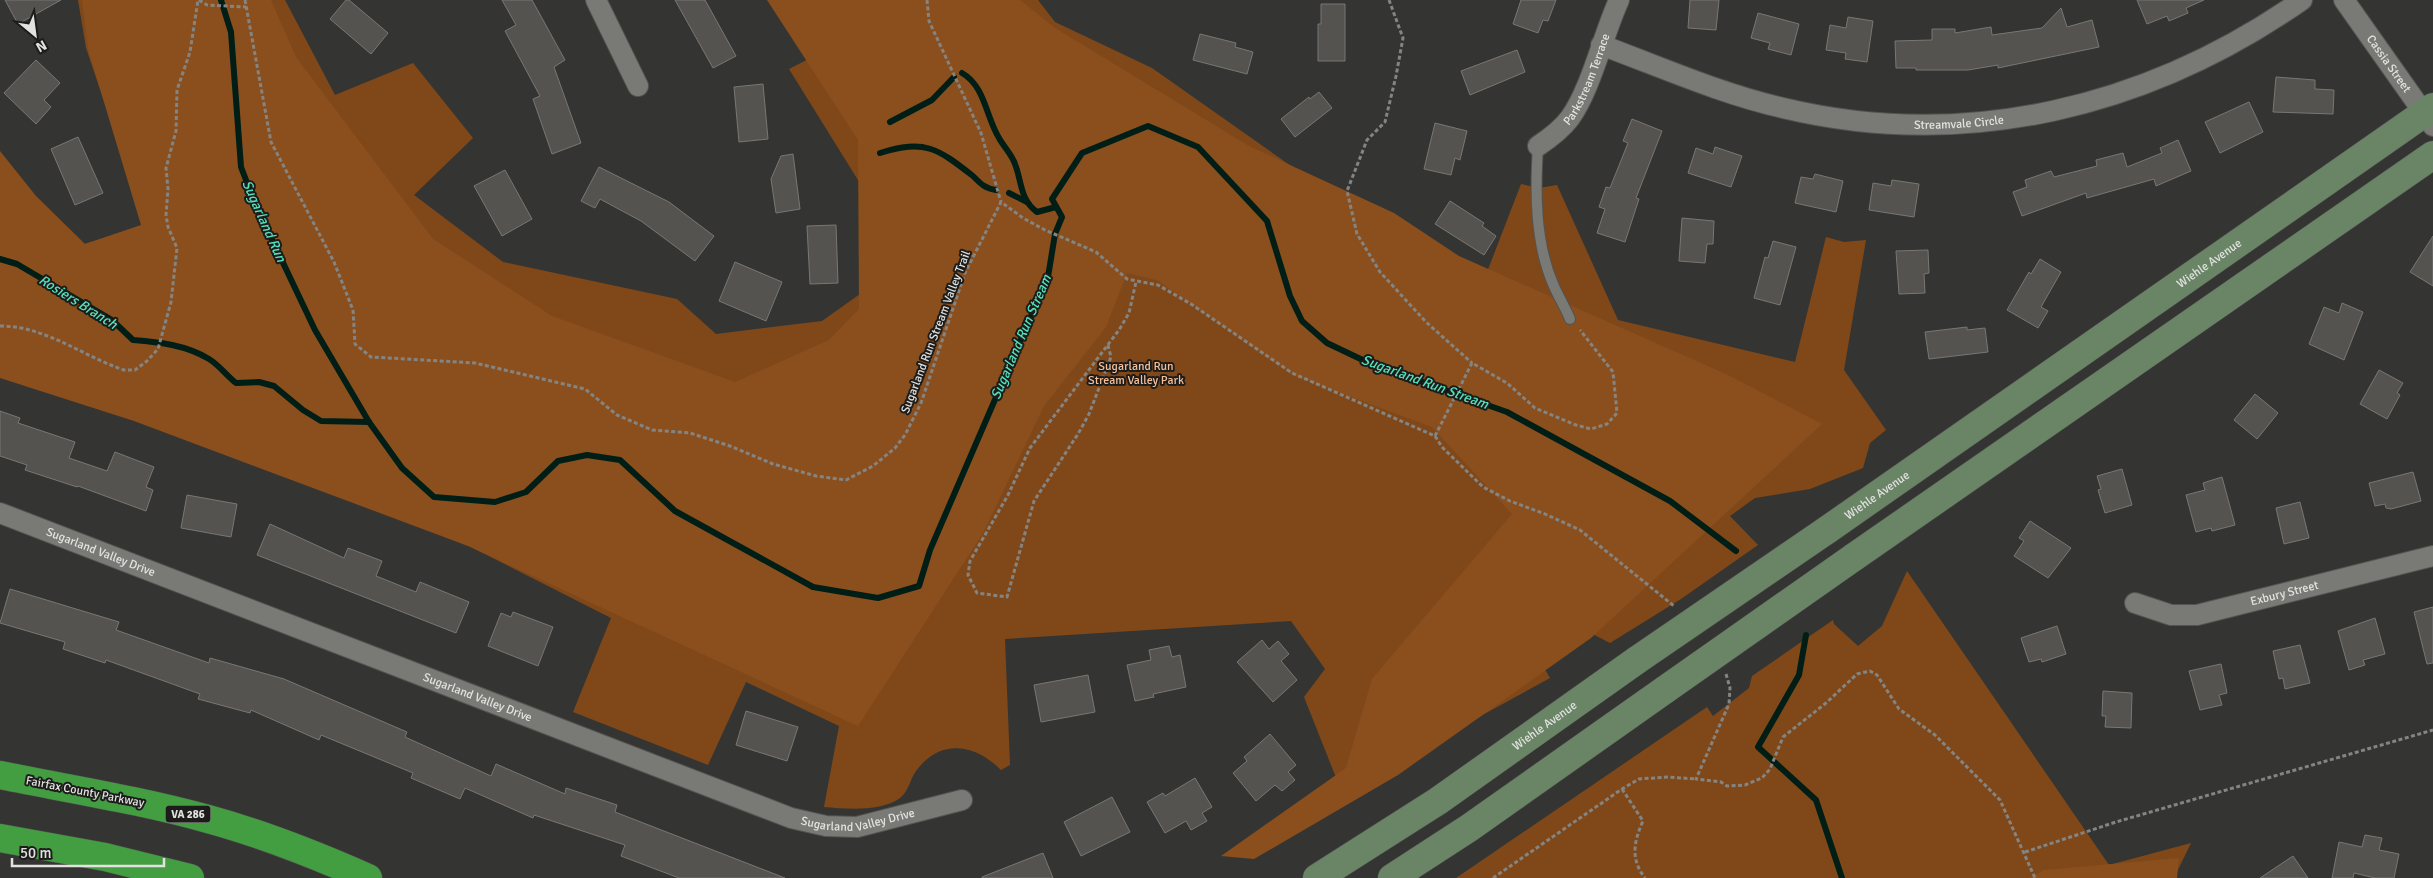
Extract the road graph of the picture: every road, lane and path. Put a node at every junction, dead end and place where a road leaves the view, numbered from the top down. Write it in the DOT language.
graph roads {
  1 [pos="199,0"];
  2 [pos="245,0"];
  3 [pos="596,0"];
  4 [pos="927,0"];
  5 [pos="1389,0"];
  6 [pos="1619,0"];
  7 [pos="2302,0"];
  8 [pos="2344,0"];
  9 [pos="246,7"];
  10 [pos="1601,45"];
  11 [pos="638,86"];
  12 [pos="2430,115"];
  13 [pos="1538,146"];
  14 [pos="2433,155"];
  15 [pos="1001,202"];
  16 [pos="1136,282"];
  17 [pos="1570,319"];
  18 [pos="0,326"];
  19 [pos="1108,344"];
  20 [pos="1472,364"];
  21 [pos="1435,436"];
  22 [pos="0,513"];
  23 [pos="2433,556"];
  24 [pos="2135,603"];
  25 [pos="1681,612"];
  26 [pos="1725,671"];
  27 [pos="2433,730"];
  28 [pos="0,775"];
  29 [pos="1696,779"];
  30 [pos="1622,789"];
  31 [pos="962,800"];
  32 [pos="0,838"];
  33 [pos="2025,852"];
  34 [pos="190,878"];
  35 [pos="368,878"];
  36 [pos="1317,878"];
  37 [pos="1392,878"];
  38 [pos="1493,878"];
  39 [pos="1645,878"];
  40 [pos="2035,878"];
  1 -- 9 [label="path"];
  1 -- 18 [label="path"];
  2 -- 9 [label="path, Sugarland Run Stream Valley Trail"];
  3 -- 11 [label="street"];
  4 -- 15 [label="path"];
  5 -- 20 [label="path"];
  6 -- 10 [label="street, Parkstream Terrace"];
  7 -- 10 [label="street, Streamvale Circle"];
  8 -- 12 [label="street, Cassia Street"];
  9 -- 15 [label="path, Sugarland Run Stream Valley Trail"];
  10 -- 13 [label="street, Parkstream Terrace"];
  12 -- 36 [label="main road, Wiehle Avenue, bridge"];
  13 -- 17 [label="lane"];
  14 -- 37 [label="main road, bridge"];
  15 -- 16 [label="path"];
  16 -- 19 [label="path"];
  16 -- 21 [label="path"];
  17 -- 20 [label="path"];
  19 -- 19 [label="path"];
  20 -- 21 [label="path"];
  21 -- 25 [label="path"];
  22 -- 31 [label="street, Sugarland Valley Drive"];
  23 -- 24 [label="street, Exbury Street"];
  26 -- 29 [label="path"];
  27 -- 33 [label="path"];
  28 -- 35 [label="highway, Fairfax County Parkway / VA 286"];
  29 -- 30 [label="path"];
  29 -- 33 [label="path"];
  30 -- 38 [label="path"];
  30 -- 39 [label="path"];
  32 -- 34 [label="highway"];
  33 -- 40 [label="path"];
}
